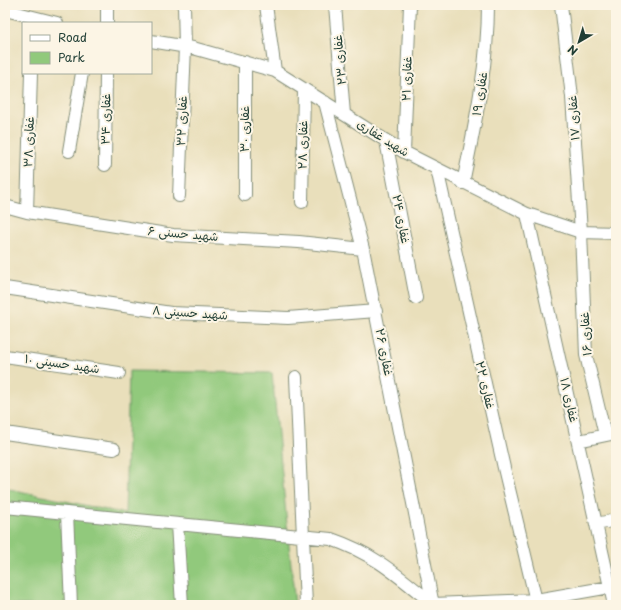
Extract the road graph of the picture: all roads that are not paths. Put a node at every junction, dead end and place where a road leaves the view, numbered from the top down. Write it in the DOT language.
graph roads {
  1 [pos="33,5"];
  2 [pos="107,5"];
  3 [pos="184,5"];
  4 [pos="266,5"];
  5 [pos="335,5"];
  6 [pos="410,5"];
  7 [pos="488,5"];
  8 [pos="561,5"];
  9 [pos="5,10"];
  10 [pos="33,20"];
  11 [pos="49,22"];
  12 [pos="107,22"];
  13 [pos="152,41"];
  14 [pos="185,46"];
  15 [pos="245,62"];
  16 [pos="275,71"];
  17 [pos="31,74"];
  18 [pos="82,74"];
  19 [pos="106,74"];
  20 [pos="304,89"];
  21 [pos="325,102"];
  22 [pos="344,114"];
  23 [pos="386,141"];
  24 [pos="69,151"];
  25 [pos="404,152"];
  26 [pos="105,165"];
  27 [pos="437,169"];
  28 [pos="463,183"];
  29 [pos="245,195"];
  30 [pos="179,196"];
  31 [pos="302,202"];
  32 [pos="5,206"];
  33 [pos="27,212"];
  34 [pos="527,214"];
  35 [pos="581,232"];
  36 [pos="616,232"];
  37 [pos="362,249"];
  38 [pos="5,288"];
  39 [pos="416,298"];
  40 [pos="376,311"];
  41 [pos="5,356"];
  42 [pos="119,373"];
  43 [pos="296,377"];
  44 [pos="5,433"];
  45 [pos="610,434"];
  46 [pos="578,440"];
  47 [pos="114,449"];
  48 [pos="5,507"];
  49 [pos="67,513"];
  50 [pos="616,520"];
  51 [pos="177,524"];
  52 [pos="596,524"];
  53 [pos="304,536"];
  54 [pos="610,587"];
  55 [pos="537,603"];
  56 [pos="433,604"];
  57 [pos="71,605"];
  58 [pos="182,605"];
  59 [pos="306,605"];
  60 [pos="614,605"];
  1 -- 10 [label="street"];
  2 -- 12 [label="street"];
  3 -- 14 [label="street, غفاری ۳۲"];
  4 -- 16 [label="street"];
  5 -- 22 [label="street, غفاری ۲۳"];
  6 -- 25 [label="street, غفاری ۲۱"];
  7 -- 28 [label="street, غفاری ۱۹"];
  8 -- 35 [label="street, غفاری ۱۷"];
  9 -- 10 [label="street"];
  10 -- 11 [label="street"];
  13 -- 14 [label="street, شهید غفاری"];
  14 -- 15 [label="street, شهید غفاری"];
  14 -- 30 [label="street, غفاری ۳۲"];
  15 -- 16 [label="street, شهید غفاری"];
  15 -- 29 [label="street, غفاری ۳۰"];
  16 -- 20 [label="street, شهید غفاری"];
  17 -- 33 [label="street, غفاری ۳۸"];
  18 -- 24 [label="street"];
  19 -- 26 [label="street, غفاری ۳۴"];
  20 -- 21 [label="street, شهید غفاری"];
  20 -- 31 [label="street, غفاری ۲۸"];
  21 -- 22 [label="street, شهید غفاری"];
  21 -- 37 [label="street, غفاری ۲۶"];
  22 -- 23 [label="street, شهید غفاری"];
  23 -- 25 [label="street, شهید غفاری"];
  23 -- 39 [label="street, غفاری ۲۴"];
  25 -- 27 [label="street, شهید غفاری"];
  27 -- 28 [label="street, شهید غفاری"];
  27 -- 55 [label="street, غفاری ۲۲"];
  28 -- 34 [label="street, شهید غفاری"];
  32 -- 33 [label="street, شهید حسنی ۶"];
  33 -- 37 [label="street, شهید حسنی ۶"];
  34 -- 35 [label="street, شهید غفاری"];
  34 -- 46 [label="street, غفاری ۱۸"];
  35 -- 36 [label="street, شهید غفاری"];
  35 -- 45 [label="street, غفاری ۱۶"];
  37 -- 40 [label="street, غفاری ۲۶"];
  38 -- 40 [label="street, شهید حسینی ۸"];
  40 -- 56 [label="street, غفاری ۲۶"];
  41 -- 42 [label="street, شهید حسینی ۱۰"];
  43 -- 53 [label="street"];
  44 -- 47 [label="street"];
  45 -- 46 [label="street"];
  46 -- 52 [label="street, غفاری ۱۸"];
  48 -- 49 [label="street"];
  49 -- 51 [label="street"];
  49 -- 57 [label="street"];
  50 -- 52 [label="street"];
  51 -- 53 [label="street"];
  51 -- 58 [label="street"];
  52 -- 54 [label="street, غفاری ۱۸"];
  53 -- 56 [label="street"];
  53 -- 59 [label="street"];
  54 -- 55 [label="street"];
  54 -- 60 [label="street, غفاری ۱۸"];
  55 -- 56 [label="street"];
}
